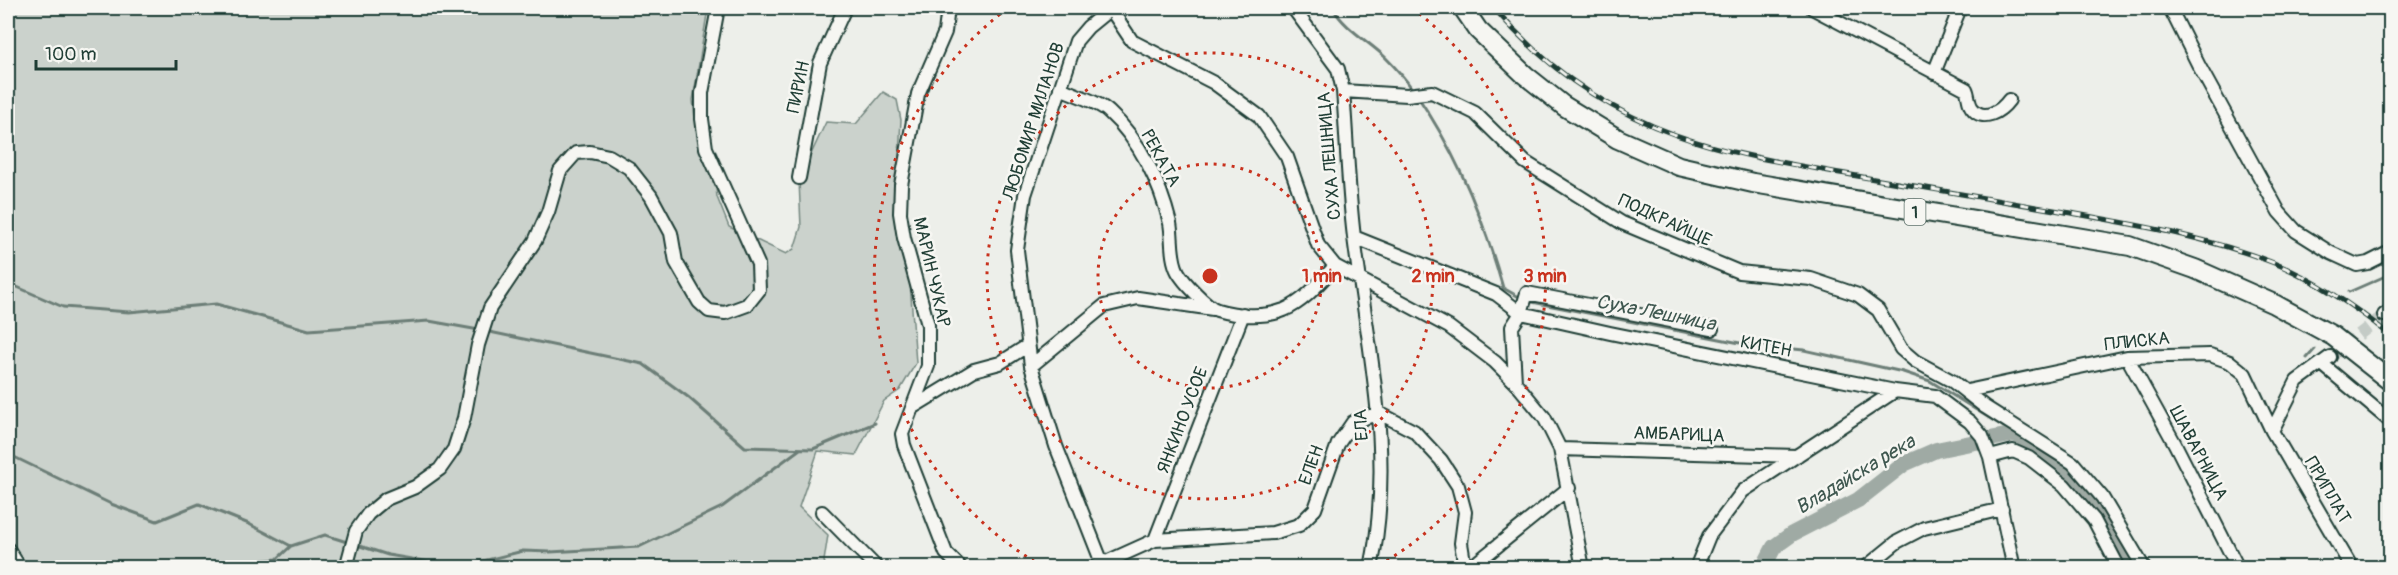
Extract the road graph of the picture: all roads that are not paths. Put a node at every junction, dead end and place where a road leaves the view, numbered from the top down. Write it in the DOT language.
graph roads {
  1 [pos="718,8"];
  2 [pos="845,8"];
  3 [pos="948,8"];
  4 [pos="1110,8"];
  5 [pos="1293,8"];
  6 [pos="1463,8"];
  7 [pos="1812,8"];
  8 [pos="1960,8"];
  9 [pos="2170,8"];
  10 [pos="1934,73"];
  11 [pos="1060,88"];
  12 [pos="1343,91"];
  13 [pos="2009,100"];
  14 [pos="799,178"];
  15 [pos="1354,237"];
  16 [pos="2391,252"];
  17 [pos="1335,266"];
  18 [pos="1361,280"];
  19 [pos="1214,309"];
  20 [pos="1521,312"];
  21 [pos="1243,314"];
  22 [pos="1712,329"];
  23 [pos="1028,346"];
  24 [pos="2127,357"];
  25 [pos="1031,366"];
  26 [pos="2391,381"];
  27 [pos="1515,382"];
  28 [pos="1949,383"];
  29 [pos="1895,391"];
  30 [pos="1967,391"];
  31 [pos="1936,395"];
  32 [pos="915,406"];
  33 [pos="1379,413"];
  34 [pos="2391,422"];
  35 [pos="2272,431"];
  36 [pos="1560,449"];
  37 [pos="1989,455"];
  38 [pos="1797,456"];
  39 [pos="1569,488"];
  40 [pos="2002,509"];
  41 [pos="822,512"];
  42 [pos="1155,540"];
  43 [pos="8,549"];
  44 [pos="1100,566"];
  45 [pos="2013,566"];
  46 [pos="21,567"];
  47 [pos="346,567"];
  48 [pos="877,567"];
  49 [pos="961,567"];
  50 [pos="1371,567"];
  51 [pos="1465,567"];
  52 [pos="1470,567"];
  53 [pos="1583,567"];
  54 [pos="1696,567"];
  55 [pos="1865,567"];
  56 [pos="2120,567"];
  57 [pos="2144,567"];
  58 [pos="2238,567"];
  59 [pos="2352,567"];
  1 -- 47 [label="street"];
  2 -- 14 [label="street, ПИРИН"];
  3 -- 32 [label="street, МАРИН ЧУКАР"];
  4 -- 11 [label="street, ЛЮБОМИР МИЛАНОВ"];
  4 -- 17 [label="street"];
  5 -- 12 [label="street, СУХА ЛЕШНИЦА"];
  6 -- 26 [label="highway, 1"];
  7 -- 10 [label="street"];
  8 -- 10 [label="street"];
  9 -- 16 [label="street"];
  10 -- 13 [label="street"];
  11 -- 19 [label="street, РЕКАТА"];
  11 -- 23 [label="street, ЛЮБОМИР МИЛАНОВ"];
  12 -- 15 [label="street, СУХА ЛЕШНИЦА"];
  12 -- 28 [label="street, ПОДКРАЙЩЕ"];
  15 -- 18 [label="street, СУХА ЛЕШНИЦА"];
  15 -- 20 [label="street, КИТЕН"];
  17 -- 18 [label="street"];
  17 -- 21 [label="street"];
  18 -- 27 [label="street"];
  18 -- 33 [label="street, ЕЛА"];
  19 -- 21 [label="street"];
  19 -- 25 [label="street"];
  20 -- 22 [label="street"];
  20 -- 27 [label="street"];
  20 -- 29 [label="street, КИТЕН"];
  21 -- 42 [label="street, ЯНКИНО УСОЕ"];
  23 -- 25 [label="street, ЛЮБОМИР МИЛАНОВ"];
  23 -- 32 [label="street"];
  24 -- 30 [label="street, ПЛИСКА"];
  24 -- 35 [label="street, ПЛИСКА"];
  24 -- 58 [label="street, ШАВАРНИЦА"];
  25 -- 44 [label="street, ЛЮБОМИР МИЛАНОВ"];
  27 -- 36 [label="street"];
  28 -- 30 [label="street, ПОДКРАЙЩЕ"];
  28 -- 31 [label="street"];
  29 -- 31 [label="street, КИТЕН"];
  29 -- 38 [label="street"];
  30 -- 57 [label="street, ПОДКРАЙЩЕ"];
  31 -- 37 [label="street"];
  32 -- 49 [label="street, МАРИН ЧУКАР"];
  33 -- 42 [label="street, ЕЛЕН"];
  33 -- 50 [label="street, ЕЛА"];
  33 -- 51 [label="street"];
  34 -- 35 [label="street"];
  35 -- 59 [label="street, ПРИПЛАТ"];
  36 -- 38 [label="street, АМБАРИЦА"];
  36 -- 39 [label="street"];
  37 -- 40 [label="street"];
  37 -- 56 [label="street"];
  38 -- 54 [label="street"];
  39 -- 52 [label="street"];
  39 -- 53 [label="street"];
  40 -- 45 [label="street"];
  40 -- 55 [label="street"];
  41 -- 48 [label="street"];
  42 -- 44 [label="street, ЕЛЕН"];
  43 -- 46 [label="street"];
}
